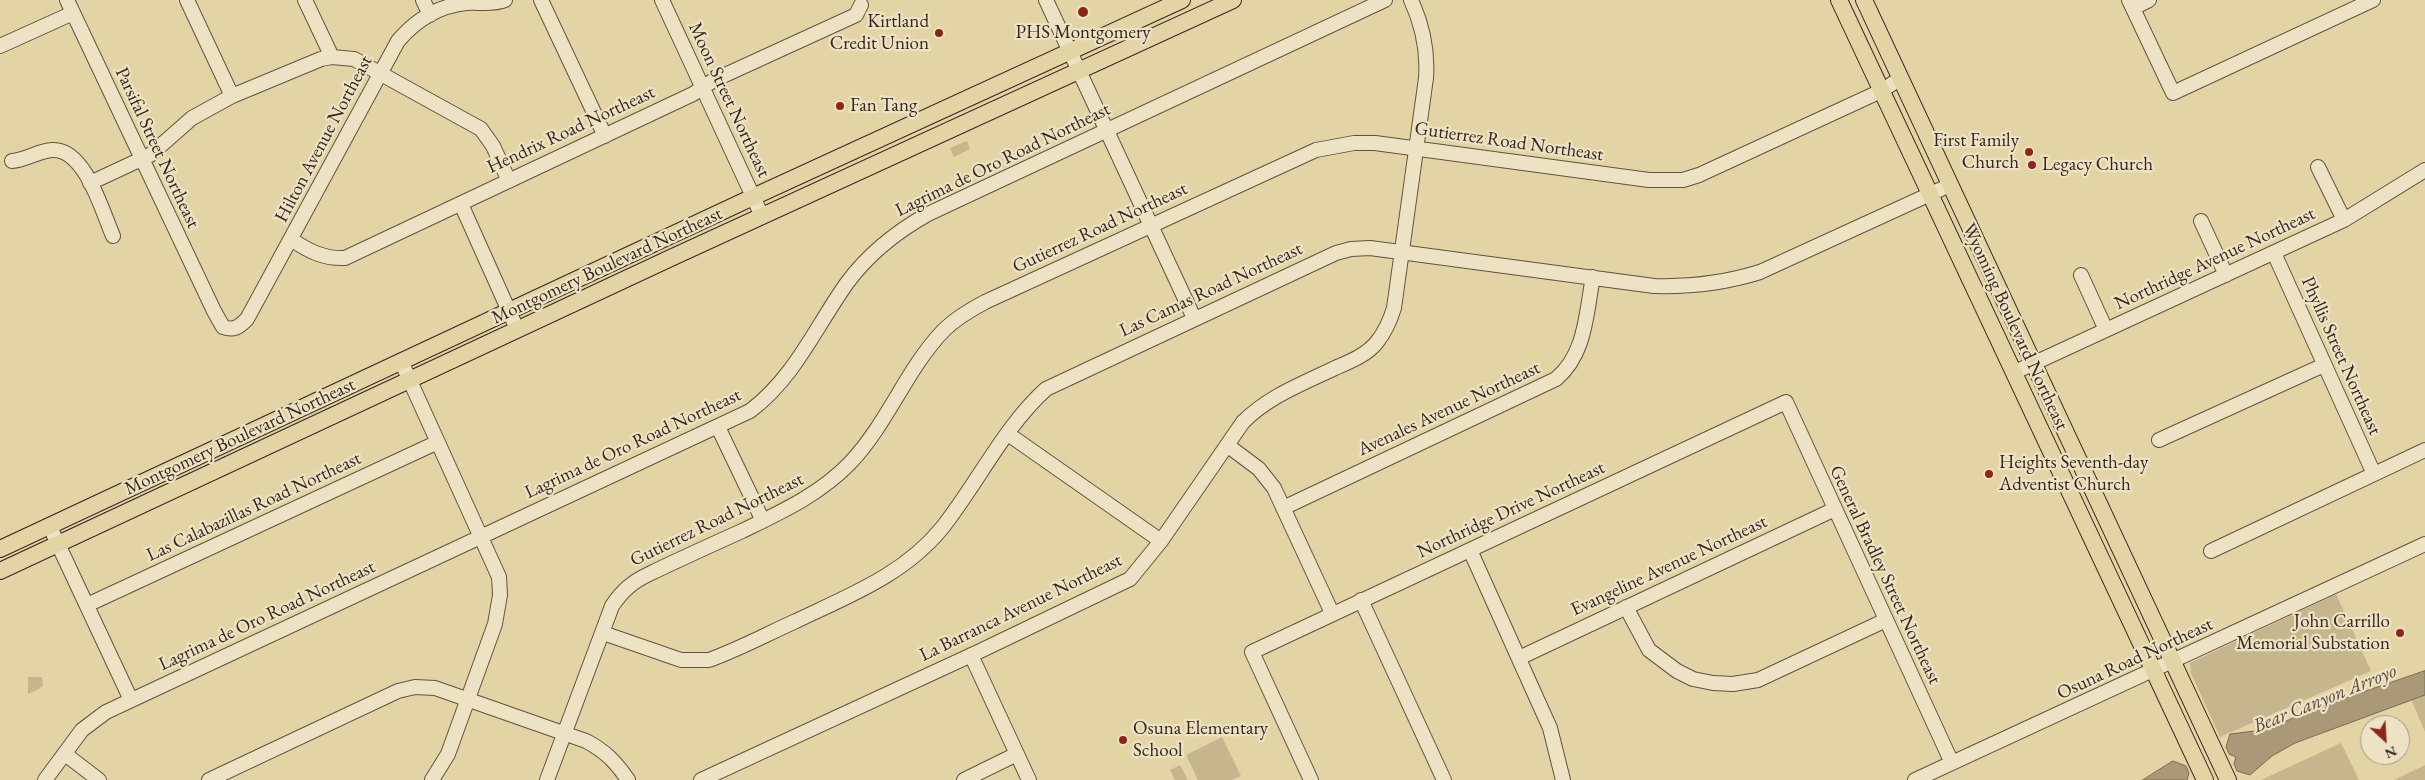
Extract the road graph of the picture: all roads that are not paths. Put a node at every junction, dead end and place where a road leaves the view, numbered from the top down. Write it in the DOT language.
graph roads {
  1 [pos="67,0"];
  2 [pos="187,0"];
  3 [pos="305,0"];
  4 [pos="423,0"];
  5 [pos="505,0"];
  6 [pos="541,0"];
  7 [pos="662,0"];
  8 [pos="1046,0"];
  9 [pos="1182,0"];
  10 [pos="1232,0"];
  11 [pos="1385,0"];
  12 [pos="1411,0"];
  13 [pos="1839,0"];
  14 [pos="1864,0"];
  15 [pos="2149,0"];
  16 [pos="2373,0"];
  17 [pos="2131,4"];
  18 [pos="861,5"];
  19 [pos="73,13"];
  20 [pos="430,15"];
  21 [pos="0,46"];
  22 [pos="1070,51"];
  23 [pos="332,56"];
  24 [pos="1079,70"];
  25 [pos="380,74"];
  26 [pos="1901,78"];
  27 [pos="703,87"];
  28 [pos="1881,91"];
  29 [pos="232,96"];
  30 [pos="1107,130"];
  31 [pos="605,136"];
  32 [pos="1417,148"];
  33 [pos="142,159"];
  34 [pos="12,162"];
  35 [pos="2318,167"];
  36 [pos="2425,170"];
  37 [pos="509,181"];
  38 [pos="90,183"];
  39 [pos="1950,185"];
  40 [pos="1931,194"];
  41 [pos="753,197"];
  42 [pos="461,204"];
  43 [pos="762,216"];
  44 [pos="2344,220"];
  45 [pos="2201,221"];
  46 [pos="1150,225"];
  47 [pos="113,236"];
  48 [pos="291,240"];
  49 [pos="1402,251"];
  50 [pos="2274,253"];
  51 [pos="2081,275"];
  52 [pos="2226,275"];
  53 [pos="1593,277"];
  54 [pos="509,311"];
  55 [pos="214,312"];
  56 [pos="1194,318"];
  57 [pos="518,329"];
  58 [pos="2106,330"];
  59 [pos="401,362"];
  60 [pos="2034,363"];
  61 [pos="2324,364"];
  62 [pos="2015,372"];
  63 [pos="410,380"];
  64 [pos="1786,402"];
  65 [pos="718,426"];
  66 [pos="1008,434"];
  67 [pos="2159,440"];
  68 [pos="438,442"];
  69 [pos="1227,445"];
  70 [pos="2425,450"];
  71 [pos="2374,474"];
  72 [pos="1283,508"];
  73 [pos="1835,509"];
  74 [pos="763,521"];
  75 [pos="50,526"];
  76 [pos="482,536"];
  77 [pos="1161,541"];
  78 [pos="58,544"];
  79 [pos="2425,544"];
  80 [pos="0,549"];
  81 [pos="1470,550"];
  82 [pos="2211,551"];
  83 [pos="0,571"];
  84 [pos="1361,600"];
  85 [pos="87,605"];
  86 [pos="1626,607"];
  87 [pos="1332,613"];
  88 [pos="1886,620"];
  89 [pos="603,633"];
  90 [pos="970,655"];
  91 [pos="1519,658"];
  92 [pos="2173,663"];
  93 [pos="2154,671"];
  94 [pos="467,699"];
  95 [pos="131,700"];
  96 [pos="566,733"];
  97 [pos="65,754"];
  98 [pos="1017,754"];
  99 [pos="1952,763"];
  100 [pos="2227,778"];
  101 [pos="45,780"];
  102 [pos="99,780"];
  103 [pos="208,780"];
  104 [pos="432,780"];
  105 [pos="547,780"];
  106 [pos="628,780"];
  107 [pos="701,780"];
  108 [pos="964,780"];
  109 [pos="1029,780"];
  110 [pos="1311,780"];
  111 [pos="1444,780"];
  112 [pos="1563,780"];
  113 [pos="1915,780"];
  114 [pos="2205,780"];
  1 -- 19 [label="street, Parsifal Street Northeast"];
  2 -- 29 [label="street"];
  3 -- 23 [label="street"];
  4 -- 20 [label="street"];
  5 -- 20 [label="street, Hilton Avenue Northeast"];
  6 -- 31 [label="street"];
  7 -- 27 [label="street, Moon Street Northeast"];
  8 -- 22 [label="street"];
  9 -- 22 [label="main road, Montgomery Boulevard Northeast"];
  10 -- 24 [label="main road, Montgomery Boulevard Northeast"];
  11 -- 30 [label="street, Lagrima de Oro Road Northeast"];
  12 -- 32 [label="street, La Barranca Avenue Northeast"];
  13 -- 28 [label="main road, Wyoming Boulevard Northeast"];
  14 -- 26 [label="main road, Wyoming Boulevard Northeast"];
  15 -- 17 [label="street"];
  16 -- 17 [label="street"];
  18 -- 27 [label="street, Hendrix Road Northeast"];
  19 -- 21 [label="street"];
  19 -- 33 [label="street, Parsifal Street Northeast"];
  20 -- 25 [label="street, Hilton Avenue Northeast"];
  22 -- 24 [label="street"];
  22 -- 41 [label="main road, Montgomery Boulevard Northeast"];
  23 -- 25 [label="street"];
  23 -- 29 [label="street"];
  24 -- 30 [label="street"];
  24 -- 43 [label="main road, Montgomery Boulevard Northeast"];
  25 -- 37 [label="street"];
  25 -- 48 [label="street, Hilton Avenue Northeast"];
  26 -- 28 [label="street, Gutierrez Road Northeast"];
  26 -- 39 [label="main road, Wyoming Boulevard Northeast"];
  27 -- 31 [label="street, Hendrix Road Northeast"];
  27 -- 41 [label="street, Moon Street Northeast"];
  28 -- 32 [label="street, Gutierrez Road Northeast"];
  28 -- 40 [label="main road, Wyoming Boulevard Northeast"];
  29 -- 33 [label="street"];
  30 -- 46 [label="street"];
  30 -- 65 [label="street, Lagrima de Oro Road Northeast"];
  31 -- 37 [label="street, Hendrix Road Northeast"];
  32 -- 46 [label="street, Gutierrez Road Northeast"];
  32 -- 49 [label="street, La Barranca Avenue Northeast"];
  33 -- 38 [label="street"];
  33 -- 55 [label="street, Parsifal Street Northeast"];
  34 -- 38 [label="street"];
  35 -- 44 [label="street"];
  36 -- 44 [label="street, Northridge Avenue Northeast"];
  37 -- 42 [label="street, Hendrix Road Northeast"];
  38 -- 47 [label="street"];
  39 -- 40 [label="street, Las Camas Road Northeast"];
  39 -- 60 [label="main road, Wyoming Boulevard Northeast"];
  40 -- 53 [label="street, Las Camas Road Northeast"];
  40 -- 62 [label="main road, Wyoming Boulevard Northeast"];
  41 -- 43 [label="street, Moon Street Northeast"];
  41 -- 54 [label="main road, Montgomery Boulevard Northeast"];
  42 -- 48 [label="street, Hendrix Road Northeast"];
  42 -- 54 [label="street"];
  43 -- 57 [label="main road, Montgomery Boulevard Northeast"];
  44 -- 50 [label="street, Northridge Avenue Northeast"];
  45 -- 52 [label="street"];
  46 -- 56 [label="street"];
  46 -- 74 [label="street, Gutierrez Road Northeast"];
  48 -- 55 [label="street, Hilton Avenue Northeast"];
  49 -- 53 [label="street, Las Camas Road Northeast"];
  49 -- 56 [label="street, Las Camas Road Northeast"];
  49 -- 69 [label="street, La Barranca Avenue Northeast"];
  50 -- 52 [label="street, Northridge Avenue Northeast"];
  50 -- 61 [label="street, Phyllis Street Northeast"];
  51 -- 58 [label="street"];
  52 -- 58 [label="street, Northridge Avenue Northeast"];
  53 -- 72 [label="street, Avenales Avenue Northeast"];
  54 -- 57 [label="street"];
  54 -- 59 [label="main road, Montgomery Boulevard Northeast"];
  56 -- 66 [label="street, Las Camas Road Northeast"];
  57 -- 63 [label="main road, Montgomery Boulevard Northeast"];
  58 -- 60 [label="street, Northridge Avenue Northeast"];
  59 -- 63 [label="street"];
  59 -- 75 [label="main road, Montgomery Boulevard Northeast"];
  60 -- 62 [label="street, Northridge Avenue Northeast"];
  60 -- 92 [label="main road, Wyoming Boulevard Northeast"];
  61 -- 67 [label="street"];
  61 -- 71 [label="street, Phyllis Street Northeast"];
  62 -- 93 [label="main road, Wyoming Boulevard Northeast"];
  63 -- 68 [label="street"];
  63 -- 78 [label="main road, Montgomery Boulevard Northeast"];
  64 -- 73 [label="street, General Bradley Street Northeast"];
  64 -- 81 [label="street, Northridge Drive Northeast"];
  65 -- 74 [label="street"];
  65 -- 76 [label="street, Lagrima de Oro Road Northeast"];
  66 -- 77 [label="street"];
  66 -- 89 [label="street, Las Camas Road Northeast"];
  68 -- 76 [label="street"];
  68 -- 85 [label="street, Las Calabazillas Road Northeast"];
  69 -- 72 [label="street"];
  69 -- 77 [label="street, La Barranca Avenue Northeast"];
  70 -- 71 [label="street"];
  71 -- 82 [label="street"];
  72 -- 87 [label="street"];
  73 -- 86 [label="street, Evangeline Avenue Northeast"];
  73 -- 88 [label="street, General Bradley Street Northeast"];
  74 -- 89 [label="street, Gutierrez Road Northeast"];
  75 -- 78 [label="street"];
  75 -- 80 [label="main road, Montgomery Boulevard Northeast"];
  76 -- 94 [label="street"];
  76 -- 95 [label="street, Lagrima de Oro Road Northeast"];
  77 -- 90 [label="street, La Barranca Avenue Northeast"];
  78 -- 83 [label="main road, Montgomery Boulevard Northeast"];
  78 -- 85 [label="street"];
  79 -- 92 [label="street, Osuna Road Northeast"];
  81 -- 84 [label="street, Northridge Drive Northeast"];
  81 -- 91 [label="street"];
  84 -- 87 [label="street, Northridge Drive Northeast"];
  84 -- 111 [label="street"];
  85 -- 95 [label="street"];
  86 -- 88 [label="street"];
  86 -- 91 [label="street, Evangeline Avenue Northeast"];
  87 -- 110 [label="street, Northridge Drive Northeast"];
  88 -- 99 [label="street, General Bradley Street Northeast"];
  89 -- 96 [label="street, Gutierrez Road Northeast"];
  90 -- 98 [label="street"];
  90 -- 107 [label="street, La Barranca Avenue Northeast"];
  91 -- 112 [label="street"];
  92 -- 93 [label="street, Osuna Road Northeast"];
  92 -- 100 [label="main road, Wyoming Boulevard Northeast"];
  93 -- 99 [label="street, Osuna Road Northeast"];
  93 -- 114 [label="main road, Wyoming Boulevard Northeast"];
  94 -- 96 [label="street"];
  94 -- 103 [label="street"];
  94 -- 104 [label="street"];
  95 -- 97 [label="street, Lagrima de Oro Road Northeast"];
  96 -- 105 [label="street, Gutierrez Road Northeast"];
  96 -- 106 [label="street"];
  97 -- 101 [label="street, Lagrima de Oro Road Northeast"];
  97 -- 102 [label="street"];
  98 -- 108 [label="street"];
  98 -- 109 [label="street"];
  99 -- 113 [label="street, Osuna Road Northeast"];
}
